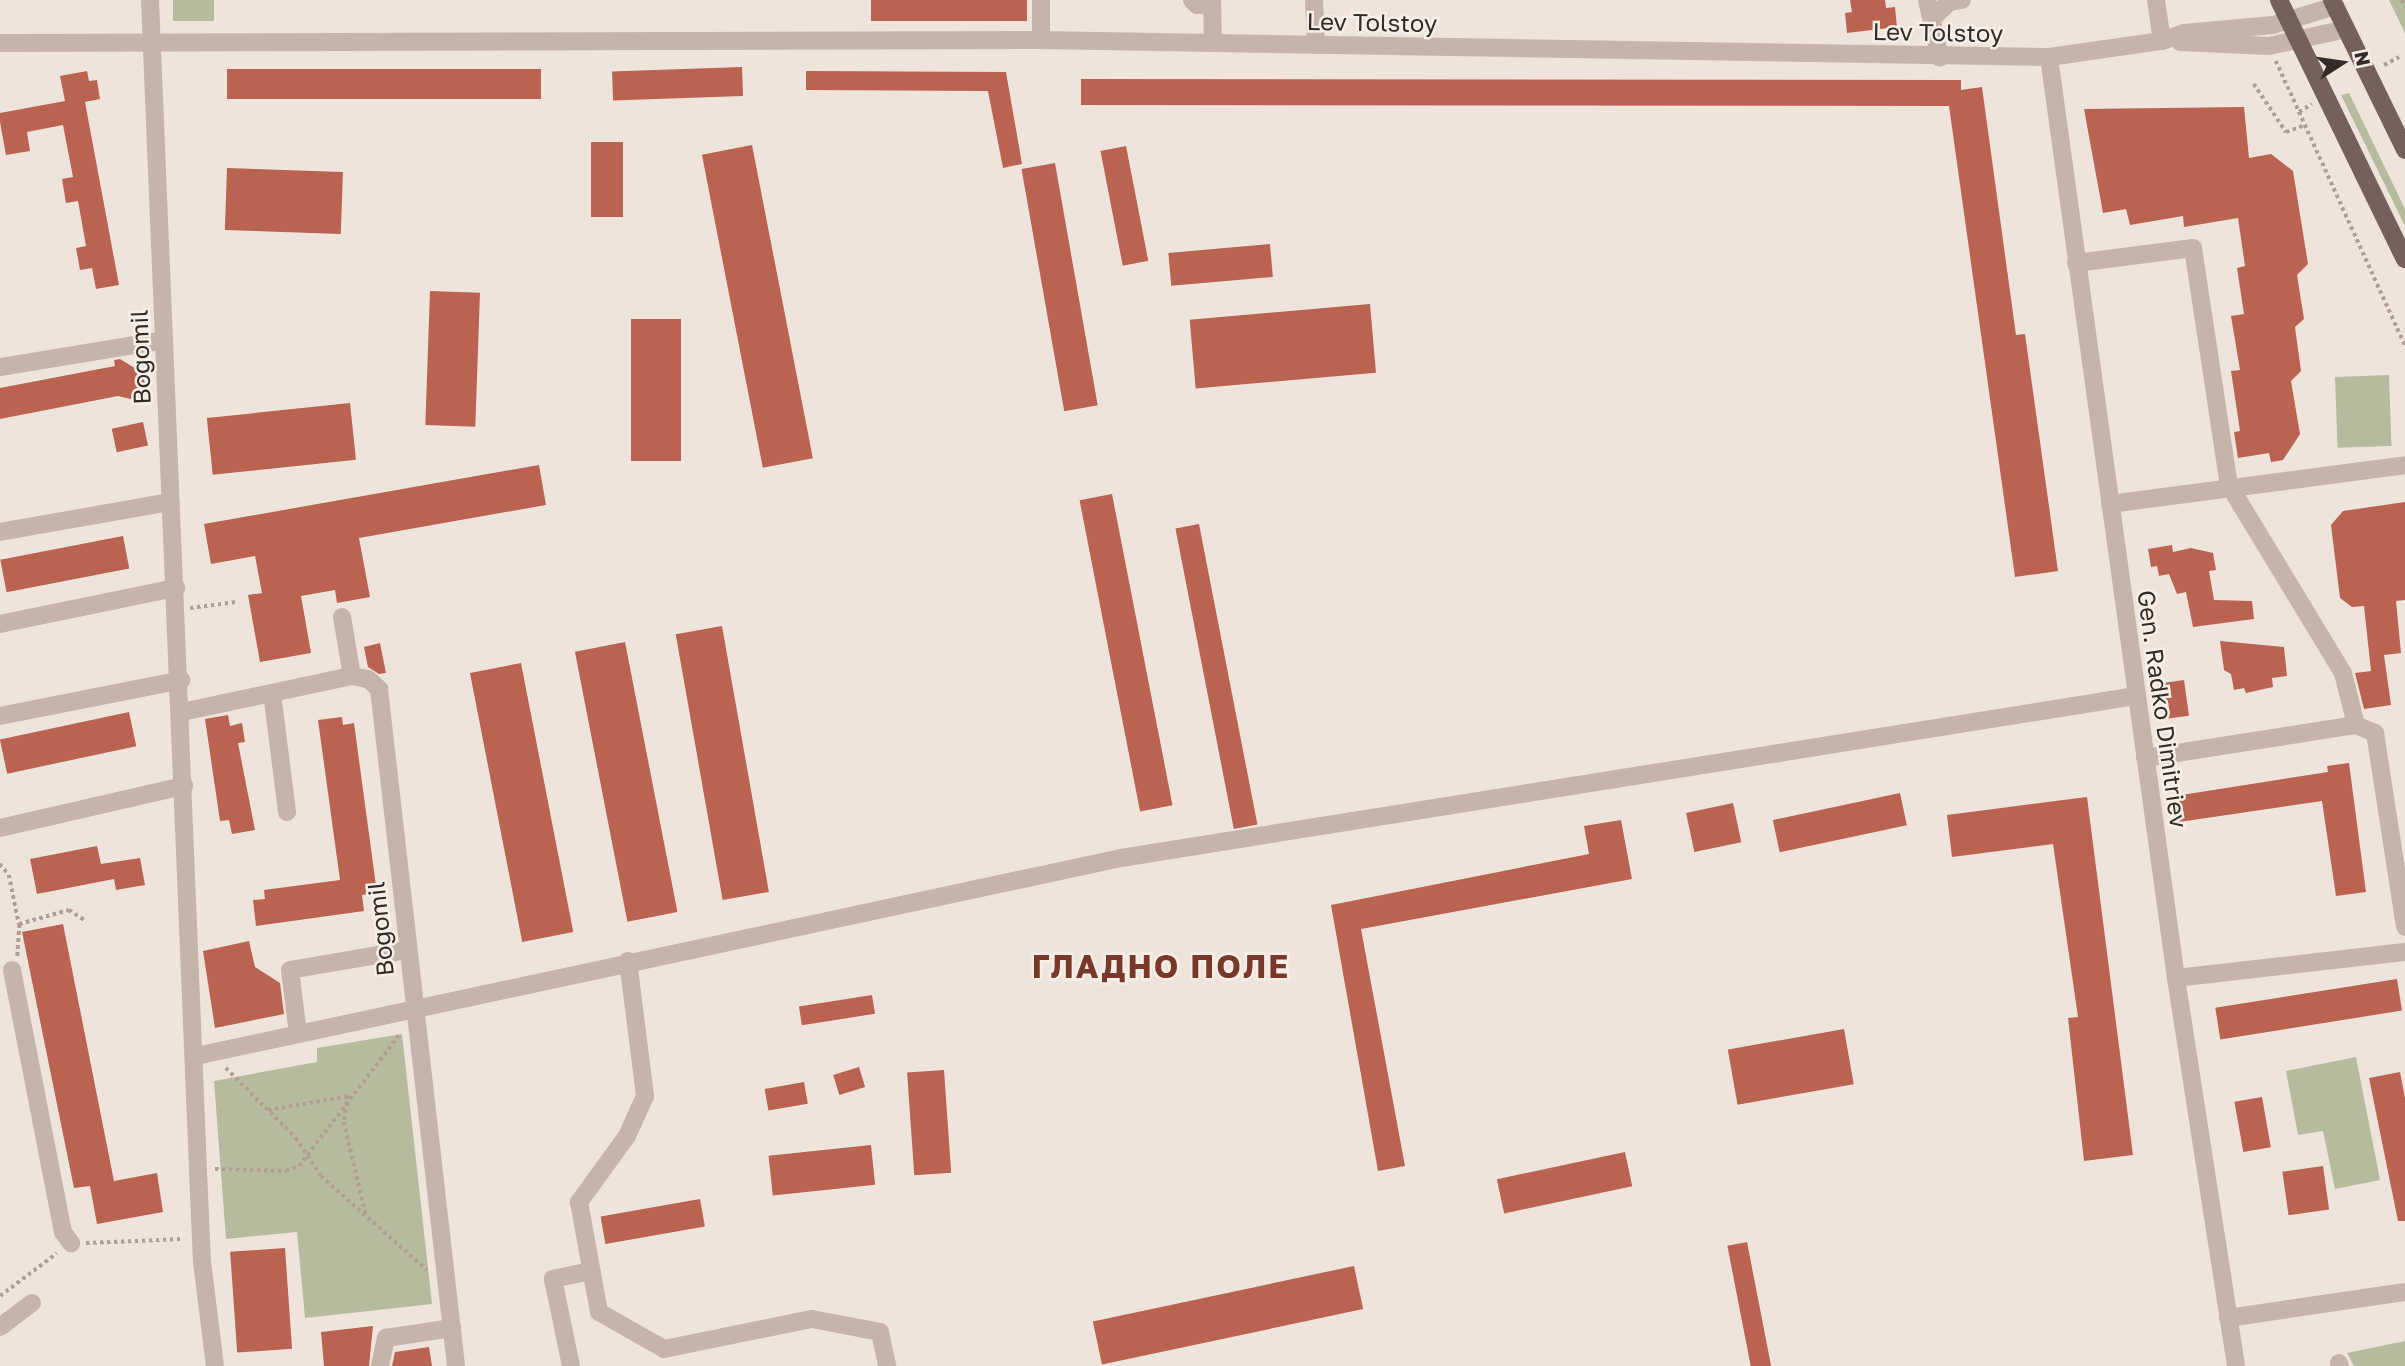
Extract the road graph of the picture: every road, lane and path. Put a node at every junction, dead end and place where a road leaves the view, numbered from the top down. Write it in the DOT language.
graph roads {
  1 [pos="150,0"];
  2 [pos="1041,0"];
  3 [pos="1192,0"];
  4 [pos="1314,0"];
  5 [pos="1927,0"];
  6 [pos="1962,0"];
  7 [pos="2156,0"];
  8 [pos="2279,0"];
  9 [pos="2402,0"];
  10 [pos="1212,2"];
  11 [pos="2333,3"];
  12 [pos="2405,7"];
  13 [pos="1931,19"];
  14 [pos="2289,20"];
  15 [pos="2346,29"];
  16 [pos="1041,40"];
  17 [pos="2300,41"];
  18 [pos="151,42"];
  19 [pos="2158,42"];
  20 [pos="0,43"];
  21 [pos="1213,43"];
  22 [pos="1316,45"];
  23 [pos="2269,46"];
  24 [pos="2049,57"];
  25 [pos="2399,57"];
  26 [pos="1940,58"];
  27 [pos="2368,74"];
  28 [pos="2254,84"];
  29 [pos="2327,96"];
  30 [pos="2299,112"];
  31 [pos="2305,125"];
  32 [pos="2405,150"];
  33 [pos="2405,259"];
  34 [pos="2076,263"];
  35 [pos="164,340"];
  36 [pos="2405,346"];
  37 [pos="0,367"];
  38 [pos="2405,465"];
  39 [pos="2229,485"];
  40 [pos="170,502"];
  41 [pos="2110,504"];
  42 [pos="0,532"];
  43 [pos="176,588"];
  44 [pos="237,602"];
  45 [pos="178,610"];
  46 [pos="342,617"];
  47 [pos="0,624"];
  48 [pos="352,676"];
  49 [pos="181,680"];
  50 [pos="272,693"];
  51 [pos="2136,696"];
  52 [pos="182,712"];
  53 [pos="0,716"];
  54 [pos="2356,724"];
  55 [pos="2145,758"];
  56 [pos="184,786"];
  57 [pos="287,812"];
  58 [pos="0,828"];
  59 [pos="0,863"];
  60 [pos="86,921"];
  61 [pos="19,924"];
  62 [pos="2405,927"];
  63 [pos="407,950"];
  64 [pos="2405,952"];
  65 [pos="628,961"];
  66 [pos="12,970"];
  67 [pos="2176,978"];
  68 [pos="405,1011"];
  69 [pos="299,1034"];
  70 [pos="204,1055"];
  71 [pos="349,1096"];
  72 [pos="268,1110"];
  73 [pos="309,1158"];
  74 [pos="198,1171"];
  75 [pos="367,1218"];
  76 [pos="201,1238"];
  77 [pos="71,1244"];
  78 [pos="591,1271"];
  79 [pos="448,1283"];
  80 [pos="2405,1292"];
  81 [pos="0,1296"];
  82 [pos="32,1303"];
  83 [pos="2228,1318"];
  84 [pos="0,1327"];
  85 [pos="452,1328"];
  86 [pos="215,1366"];
  87 [pos="380,1366"];
  88 [pos="456,1366"];
  89 [pos="571,1366"];
  90 [pos="887,1366"];
  91 [pos="2236,1366"];
  1 -- 18 [label="street, Bogomil"];
  2 -- 16 [label="street"];
  3 -- 10 [label="street"];
  4 -- 22 [label="street"];
  5 -- 13 [label="street"];
  6 -- 13 [label="street"];
  7 -- 19 [label="street"];
  8 -- 14 [label="main road"];
  9 -- 12 [label="path"];
  10 -- 21 [label="street"];
  11 -- 14 [label="street"];
  11 -- 15 [label="main road"];
  13 -- 26 [label="street"];
  14 -- 17 [label="main road"];
  14 -- 19 [label="street"];
  15 -- 17 [label="street"];
  15 -- 27 [label="main road"];
  16 -- 18 [label="street, Lev Tolstoy"];
  16 -- 21 [label="street, Lev Tolstoy"];
  17 -- 23 [label="street"];
  17 -- 29 [label="main road"];
  18 -- 20 [label="street, Lev Tolstoy"];
  18 -- 35 [label="street, Bogomil"];
  19 -- 23 [label="street"];
  19 -- 24 [label="street, Lev Tolstoy"];
  21 -- 22 [label="street, Lev Tolstoy"];
  22 -- 26 [label="street, Lev Tolstoy"];
  23 -- 30 [label="path"];
  24 -- 26 [label="street, Lev Tolstoy"];
  24 -- 34 [label="street, Gen. Radko Dimitriev"];
  25 -- 27 [label="path"];
  27 -- 32 [label="main road"];
  28 -- 31 [label="path"];
  29 -- 30 [label="path"];
  29 -- 33 [label="main road"];
  30 -- 31 [label="path"];
  31 -- 36 [label="path"];
  34 -- 39 [label="street"];
  34 -- 41 [label="street, Gen. Radko Dimitriev"];
  35 -- 37 [label="street"];
  35 -- 40 [label="street, Bogomil"];
  38 -- 39 [label="street"];
  39 -- 41 [label="street"];
  39 -- 54 [label="street"];
  40 -- 42 [label="street"];
  40 -- 43 [label="street, Bogomil"];
  41 -- 51 [label="street, Gen. Radko Dimitriev"];
  43 -- 45 [label="street, Bogomil"];
  43 -- 47 [label="street"];
  44 -- 45 [label="path"];
  45 -- 49 [label="street, Bogomil"];
  46 -- 48 [label="street"];
  48 -- 50 [label="street"];
  48 -- 63 [label="street, Bogomil"];
  49 -- 52 [label="street, Bogomil"];
  49 -- 53 [label="street"];
  50 -- 52 [label="street"];
  50 -- 57 [label="street"];
  51 -- 55 [label="street, Gen. Radko Dimitriev"];
  51 -- 65 [label="street"];
  52 -- 56 [label="street, Bogomil"];
  54 -- 55 [label="street"];
  54 -- 62 [label="street"];
  55 -- 67 [label="street, Gen. Radko Dimitriev"];
  56 -- 58 [label="street"];
  56 -- 70 [label="street, Bogomil"];
  59 -- 61 [label="path"];
  60 -- 61 [label="path"];
  61 -- 66 [label="path"];
  63 -- 68 [label="street, Bogomil"];
  63 -- 69 [label="street"];
  64 -- 67 [label="street"];
  65 -- 68 [label="street"];
  65 -- 78 [label="street"];
  66 -- 77 [label="street"];
  67 -- 83 [label="street, Gen. Radko Dimitriev"];
  68 -- 69 [label="street"];
  68 -- 71 [label="path"];
  68 -- 79 [label="street, Bogomil"];
  69 -- 70 [label="street"];
  70 -- 72 [label="path"];
  70 -- 74 [label="street, Bogomil"];
  71 -- 72 [label="path"];
  71 -- 73 [label="path"];
  71 -- 75 [label="path"];
  72 -- 73 [label="path"];
  73 -- 74 [label="path"];
  73 -- 75 [label="path"];
  74 -- 76 [label="street, Bogomil"];
  75 -- 79 [label="path"];
  76 -- 77 [label="path"];
  76 -- 86 [label="street, Bogomil"];
  77 -- 81 [label="path"];
  78 -- 89 [label="street"];
  78 -- 90 [label="street"];
  79 -- 85 [label="street, Bogomil"];
  80 -- 83 [label="street"];
  82 -- 84 [label="street"];
  83 -- 91 [label="street, Gen. Radko Dimitriev"];
  85 -- 87 [label="street"];
  85 -- 88 [label="street, Bogomil"];
}
